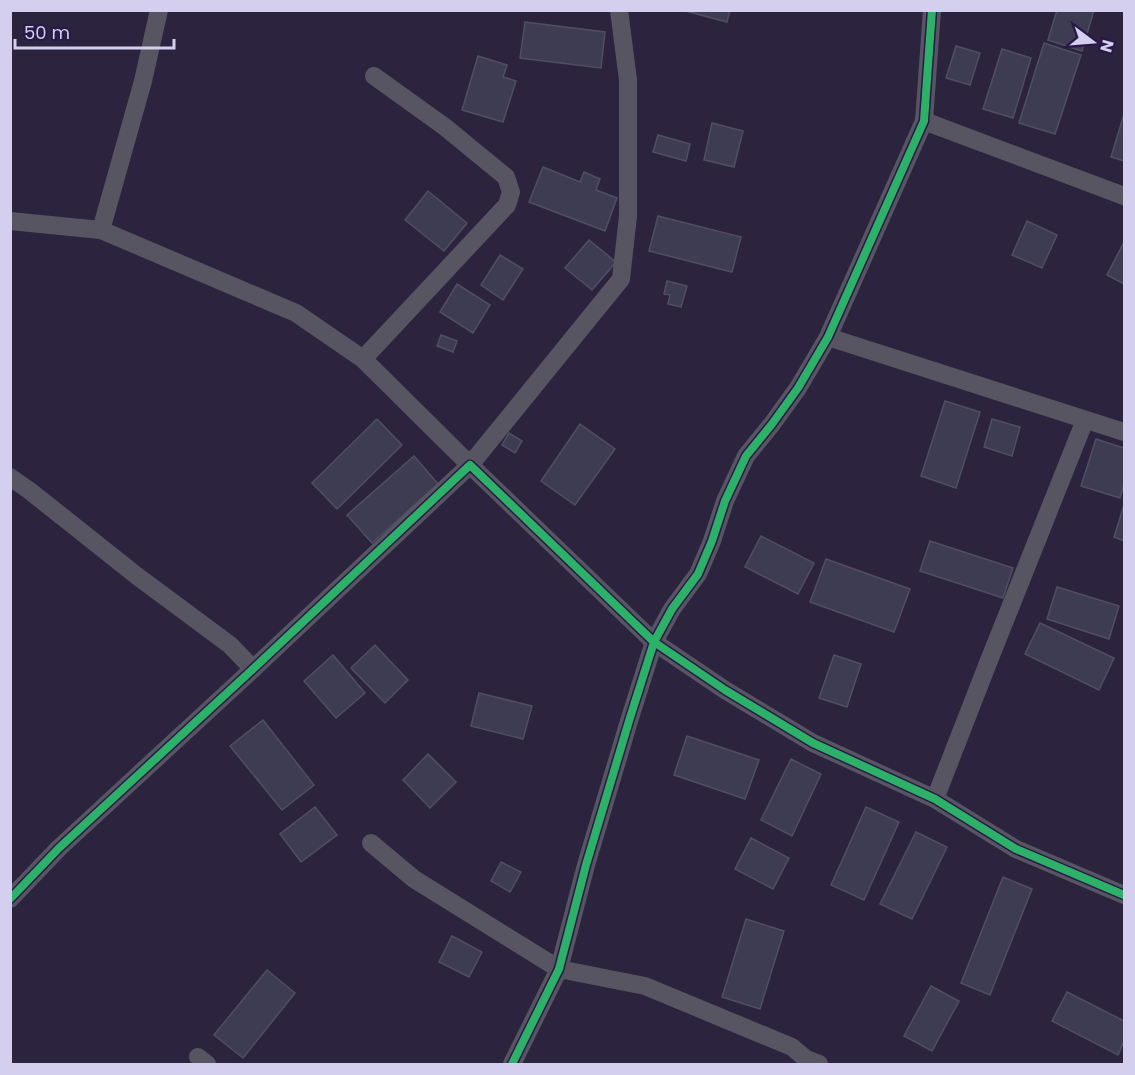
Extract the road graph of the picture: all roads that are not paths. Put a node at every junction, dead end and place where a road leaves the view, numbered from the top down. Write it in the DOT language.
graph roads {
  1 [pos="159,10"];
  2 [pos="619,10"];
  3 [pos="932,10"];
  4 [pos="374,76"];
  5 [pos="924,121"];
  6 [pos="1125,196"];
  7 [pos="10,221"];
  8 [pos="100,230"];
  9 [pos="828,336"];
  10 [pos="363,359"];
  11 [pos="1085,420"];
  12 [pos="1125,432"];
  13 [pos="470,465"];
  14 [pos="10,477"];
  15 [pos="654,642"];
  16 [pos="253,669"];
  17 [pos="935,799"];
  18 [pos="371,843"];
  19 [pos="1125,895"];
  20 [pos="10,899"];
  21 [pos="559,969"];
  22 [pos="512,1065"];
  23 [pos="819,1065"];
  1 -- 8 [label="street"];
  2 -- 13 [label="street"];
  3 -- 5 [label="street"];
  4 -- 10 [label="street"];
  5 -- 6 [label="street"];
  5 -- 9 [label="street"];
  7 -- 8 [label="street"];
  8 -- 10 [label="street"];
  9 -- 11 [label="street"];
  9 -- 15 [label="street"];
  10 -- 13 [label="street"];
  11 -- 12 [label="street"];
  11 -- 17 [label="street"];
  13 -- 15 [label="street"];
  13 -- 16 [label="street"];
  14 -- 16 [label="street"];
  15 -- 17 [label="street"];
  15 -- 21 [label="street"];
  16 -- 20 [label="street"];
  17 -- 19 [label="street"];
  18 -- 21 [label="street"];
  21 -- 22 [label="street"];
  21 -- 23 [label="street"];
}
